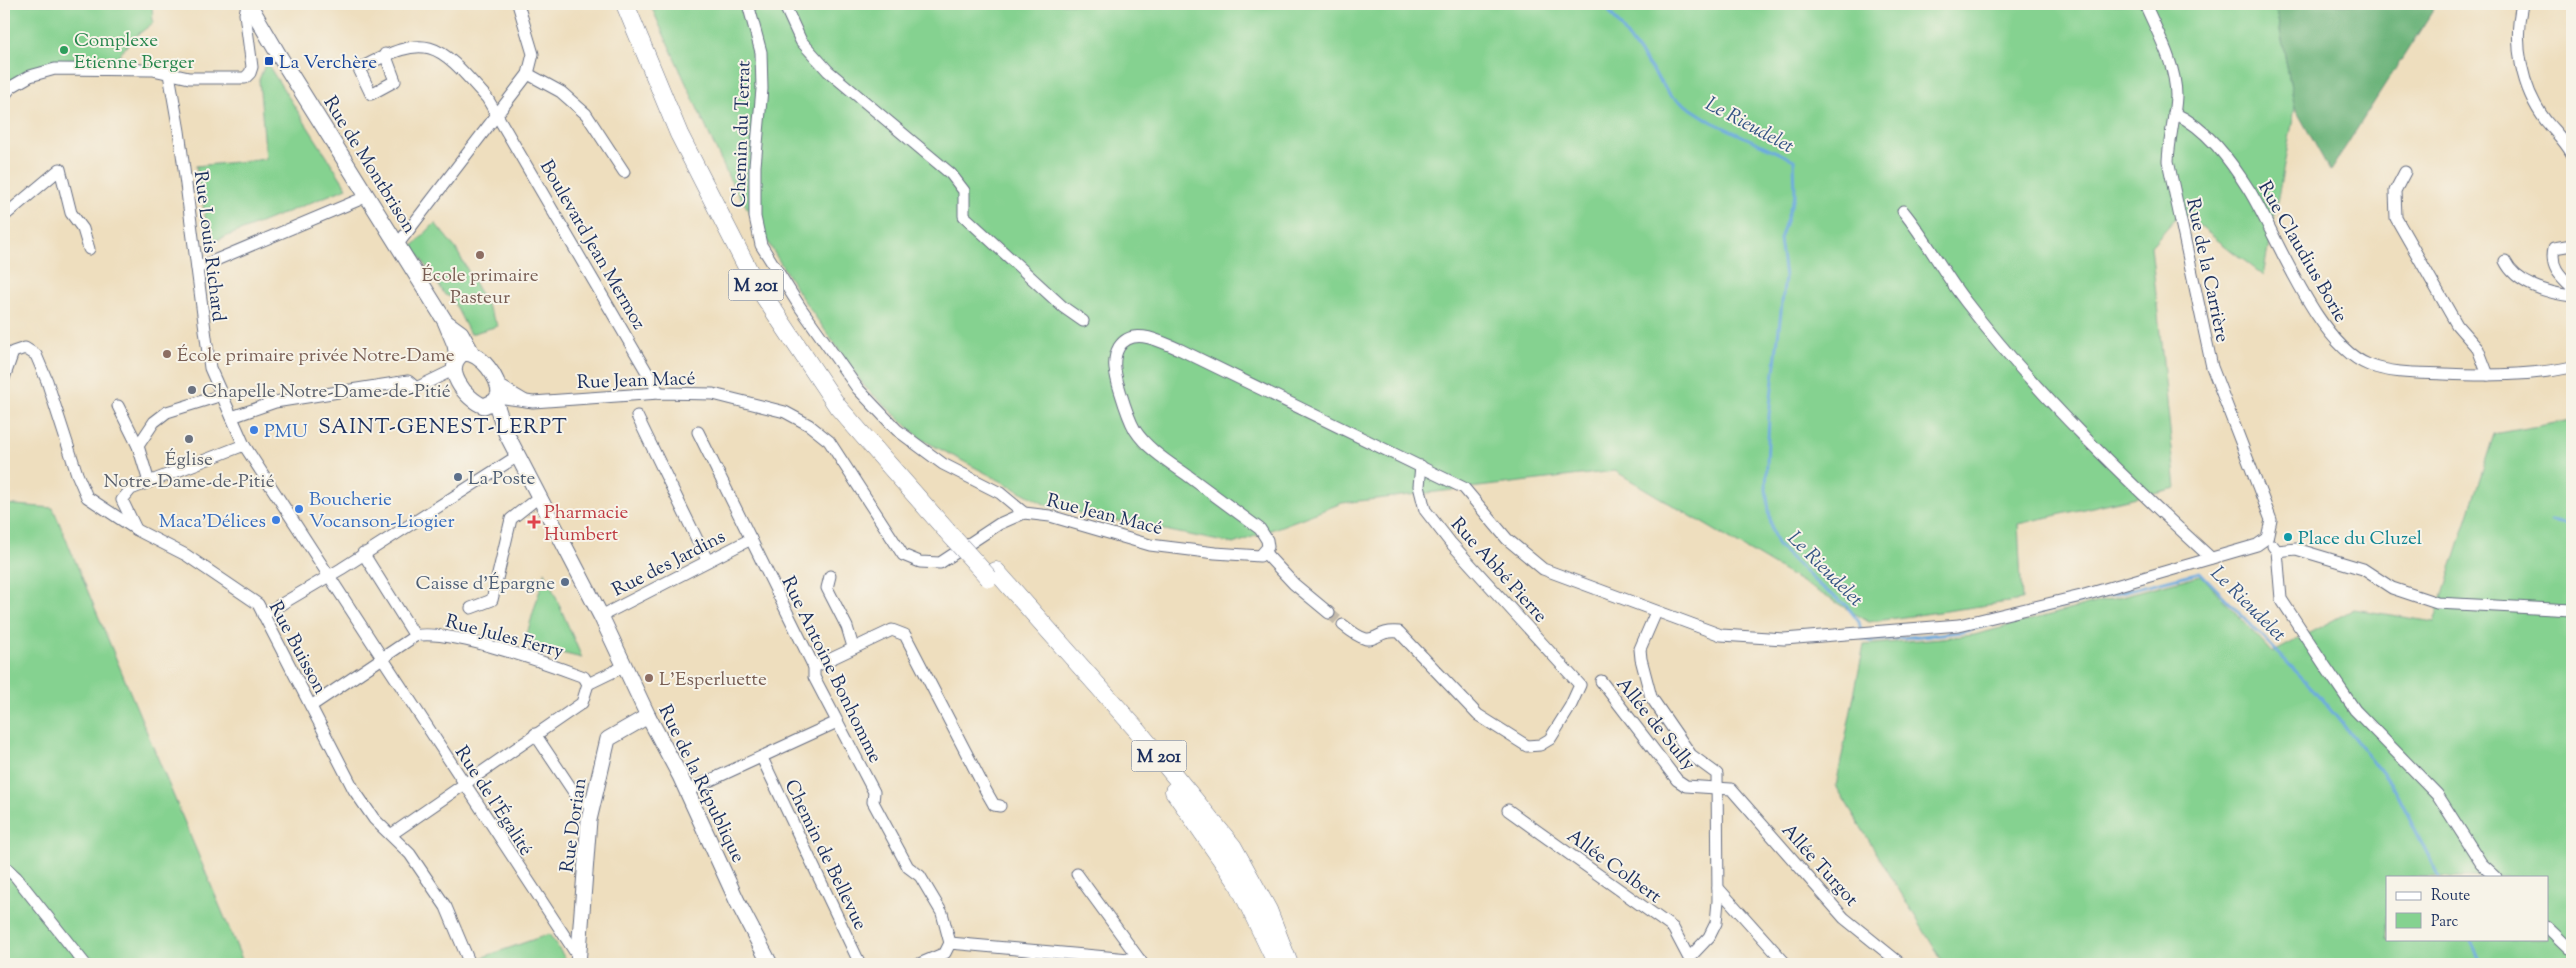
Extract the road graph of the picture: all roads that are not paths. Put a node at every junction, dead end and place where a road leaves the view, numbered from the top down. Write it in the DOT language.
graph roads {
  1 [pos="248,4"];
  2 [pos="254,4"];
  3 [pos="518,4"];
  4 [pos="625,4"];
  5 [pos="638,4"];
  6 [pos="748,4"];
  7 [pos="784,4"];
  8 [pos="2145,4"];
  9 [pos="2522,4"];
  10 [pos="264,28"];
  11 [pos="385,54"];
  12 [pos="169,74"];
  13 [pos="528,74"];
  14 [pos="4,96"];
  15 [pos="497,112"];
  16 [pos="2174,113"];
  17 [pos="2572,154"];
  18 [pos="624,172"];
  19 [pos="2405,172"];
  20 [pos="368,196"];
  21 [pos="1903,211"];
  22 [pos="4,216"];
  23 [pos="398,244"];
  24 [pos="2572,245"];
  25 [pos="88,249"];
  26 [pos="2505,261"];
  27 [pos="197,268"];
  28 [pos="2572,287"];
  29 [pos="2572,296"];
  30 [pos="445,321"];
  31 [pos="1083,322"];
  32 [pos="472,353"];
  33 [pos="455,364"];
  34 [pos="2572,367"];
  35 [pos="2488,375"];
  36 [pos="4,378"];
  37 [pos="660,392"];
  38 [pos="222,395"];
  39 [pos="494,397"];
  40 [pos="118,406"];
  41 [pos="636,416"];
  42 [pos="232,417"];
  43 [pos="698,432"];
  44 [pos="244,444"];
  45 [pos="138,446"];
  46 [pos="519,455"];
  47 [pos="1421,466"];
  48 [pos="149,482"];
  49 [pos="540,496"];
  50 [pos="1024,513"];
  51 [pos="950,527"];
  52 [pos="136,530"];
  53 [pos="2267,538"];
  54 [pos="751,539"];
  55 [pos="2277,551"];
  56 [pos="364,553"];
  57 [pos="1265,553"];
  58 [pos="2211,558"];
  59 [pos="707,560"];
  60 [pos="992,574"];
  61 [pos="330,576"];
  62 [pos="830,576"];
  63 [pos="472,608"];
  64 [pos="2572,610"];
  65 [pos="1329,612"];
  66 [pos="1656,612"];
  67 [pos="263,615"];
  68 [pos="602,616"];
  69 [pos="1343,625"];
  70 [pos="415,636"];
  71 [pos="853,647"];
  72 [pos="381,656"];
  73 [pos="625,666"];
  74 [pos="814,667"];
  75 [pos="586,680"];
  76 [pos="1601,681"];
  77 [pos="311,706"];
  78 [pos="648,716"];
  79 [pos="837,722"];
  80 [pos="536,734"];
  81 [pos="762,758"];
  82 [pos="465,786"];
  83 [pos="1718,787"];
  84 [pos="687,791"];
  85 [pos="592,805"];
  86 [pos="1000,806"];
  87 [pos="1508,810"];
  88 [pos="392,834"];
  89 [pos="4,866"];
  90 [pos="1077,874"];
  91 [pos="2495,876"];
  92 [pos="1718,888"];
  93 [pos="1268,910"];
  94 [pos="2548,928"];
  95 [pos="950,943"];
  96 [pos="2572,951"];
  97 [pos="1075,960"];
  98 [pos="1691,961"];
  99 [pos="581,962"];
  100 [pos="1141,962"];
  101 [pos="85,964"];
  102 [pos="470,964"];
  103 [pos="770,964"];
  104 [pos="860,964"];
  105 [pos="919,964"];
  106 [pos="1277,964"];
  107 [pos="1289,964"];
  108 [pos="1297,964"];
  109 [pos="1786,964"];
  110 [pos="1901,964"];
  1 -- 10 [label="main road, Rue de Montbrison"];
  1 -- 12 [label="street"];
  2 -- 10 [label="main road, Rue de Montbrison"];
  3 -- 13 [label="street"];
  4 -- 51 [label="highway, M 201"];
  5 -- 51 [label="highway, M 201"];
  6 -- 50 [label="street, Chemin du Terrat"];
  7 -- 31 [label="street"];
  8 -- 16 [label="street, Rue de la Carrière"];
  9 -- 17 [label="street"];
  10 -- 20 [label="main road, Rue de Montbrison"];
  11 -- 15 [label="street, Boulevard Jean Mermoz"];
  12 -- 14 [label="street"];
  12 -- 27 [label="street, Rue Louis Richard"];
  13 -- 15 [label="street"];
  13 -- 18 [label="street"];
  15 -- 23 [label="street"];
  15 -- 37 [label="street, Boulevard Jean Mermoz"];
  16 -- 35 [label="street, Rue Claudius Borie"];
  16 -- 53 [label="street, Rue de la Carrière"];
  19 -- 35 [label="street"];
  20 -- 23 [label="main road, Rue de Montbrison"];
  20 -- 27 [label="street"];
  21 -- 58 [label="street"];
  22 -- 25 [label="street"];
  23 -- 30 [label="main road, Rue de Montbrison"];
  24 -- 28 [label="street"];
  26 -- 29 [label="street"];
  27 -- 38 [label="street, Rue Louis Richard"];
  30 -- 32 [label="main road"];
  30 -- 33 [label="main road"];
  32 -- 33 [label="main road"];
  32 -- 39 [label="main road"];
  33 -- 39 [label="main road"];
  33 -- 42 [label="street"];
  34 -- 35 [label="street, Rue Claudius Borie"];
  36 -- 52 [label="street, Rue Buisson"];
  37 -- 39 [label="street, Rue Jean Macé"];
  37 -- 50 [label="street, Rue Jean Macé"];
  38 -- 42 [label="street, Rue Louis Richard"];
  38 -- 45 [label="street"];
  39 -- 46 [label="main road, Rue de la République"];
  40 -- 45 [label="street"];
  41 -- 59 [label="street"];
  42 -- 44 [label="street, Rue Louis Richard"];
  43 -- 54 [label="street, Rue Antoine Bonhomme"];
  44 -- 48 [label="street"];
  44 -- 61 [label="street, Rue Louis Richard"];
  45 -- 48 [label="street"];
  46 -- 49 [label="main road, Rue de la République"];
  46 -- 56 [label="street"];
  47 -- 57 [label="street"];
  47 -- 66 [label="street"];
  47 -- 69 [label="street, Rue Abbé Pierre"];
  48 -- 52 [label="street"];
  49 -- 63 [label="street"];
  49 -- 68 [label="main road, Rue de la République"];
  50 -- 57 [label="street, Rue Jean Macé"];
  51 -- 60 [label="highway, M 201, bridge"];
  52 -- 67 [label="street, Rue Buisson"];
  53 -- 55 [label="street"];
  53 -- 58 [label="street"];
  54 -- 59 [label="street, Rue des Jardins"];
  54 -- 74 [label="street, Rue Antoine Bonhomme"];
  55 -- 64 [label="street"];
  55 -- 91 [label="street"];
  56 -- 61 [label="street"];
  56 -- 70 [label="street"];
  57 -- 65 [label="street"];
  58 -- 66 [label="street"];
  59 -- 68 [label="street, Rue des Jardins"];
  60 -- 93 [label="highway, M 201"];
  60 -- 106 [label="highway, M 201"];
  61 -- 67 [label="street"];
  61 -- 72 [label="street, Rue de l'Égalité"];
  62 -- 71 [label="street"];
  66 -- 83 [label="street"];
  67 -- 77 [label="street, Rue Buisson"];
  68 -- 73 [label="main road, Rue de la République"];
  70 -- 72 [label="street"];
  70 -- 75 [label="street, Rue Jules Ferry"];
  71 -- 74 [label="street"];
  71 -- 86 [label="street"];
  72 -- 77 [label="street"];
  72 -- 82 [label="street, Rue de l'Égalité"];
  73 -- 75 [label="street"];
  73 -- 78 [label="main road, Rue de la République"];
  74 -- 79 [label="street, Rue Antoine Bonhomme"];
  75 -- 80 [label="street"];
  76 -- 83 [label="street, Allée de Sully"];
  77 -- 88 [label="street, Rue Buisson"];
  78 -- 84 [label="main road, Rue de la République"];
  78 -- 85 [label="main road, Rue Dorian"];
  79 -- 81 [label="street"];
  79 -- 95 [label="street, Rue Antoine Bonhomme"];
  80 -- 82 [label="street"];
  80 -- 85 [label="street"];
  81 -- 84 [label="street"];
  81 -- 104 [label="street, Chemin de Bellevue"];
  82 -- 88 [label="street"];
  82 -- 99 [label="street, Rue de l'Égalité"];
  83 -- 92 [label="street"];
  83 -- 110 [label="street, Allée Turgot"];
  84 -- 103 [label="main road, Rue de la République"];
  85 -- 99 [label="main road, Rue Dorian"];
  87 -- 98 [label="street, Allée Colbert"];
  88 -- 102 [label="street, Rue Buisson"];
  89 -- 101 [label="street"];
  90 -- 100 [label="street"];
  92 -- 98 [label="street"];
  92 -- 109 [label="street"];
  93 -- 107 [label="highway, M 201"];
  93 -- 108 [label="highway"];
  94 -- 96 [label="street"];
  95 -- 97 [label="street"];
  95 -- 105 [label="street"];
  97 -- 100 [label="street"];
}
